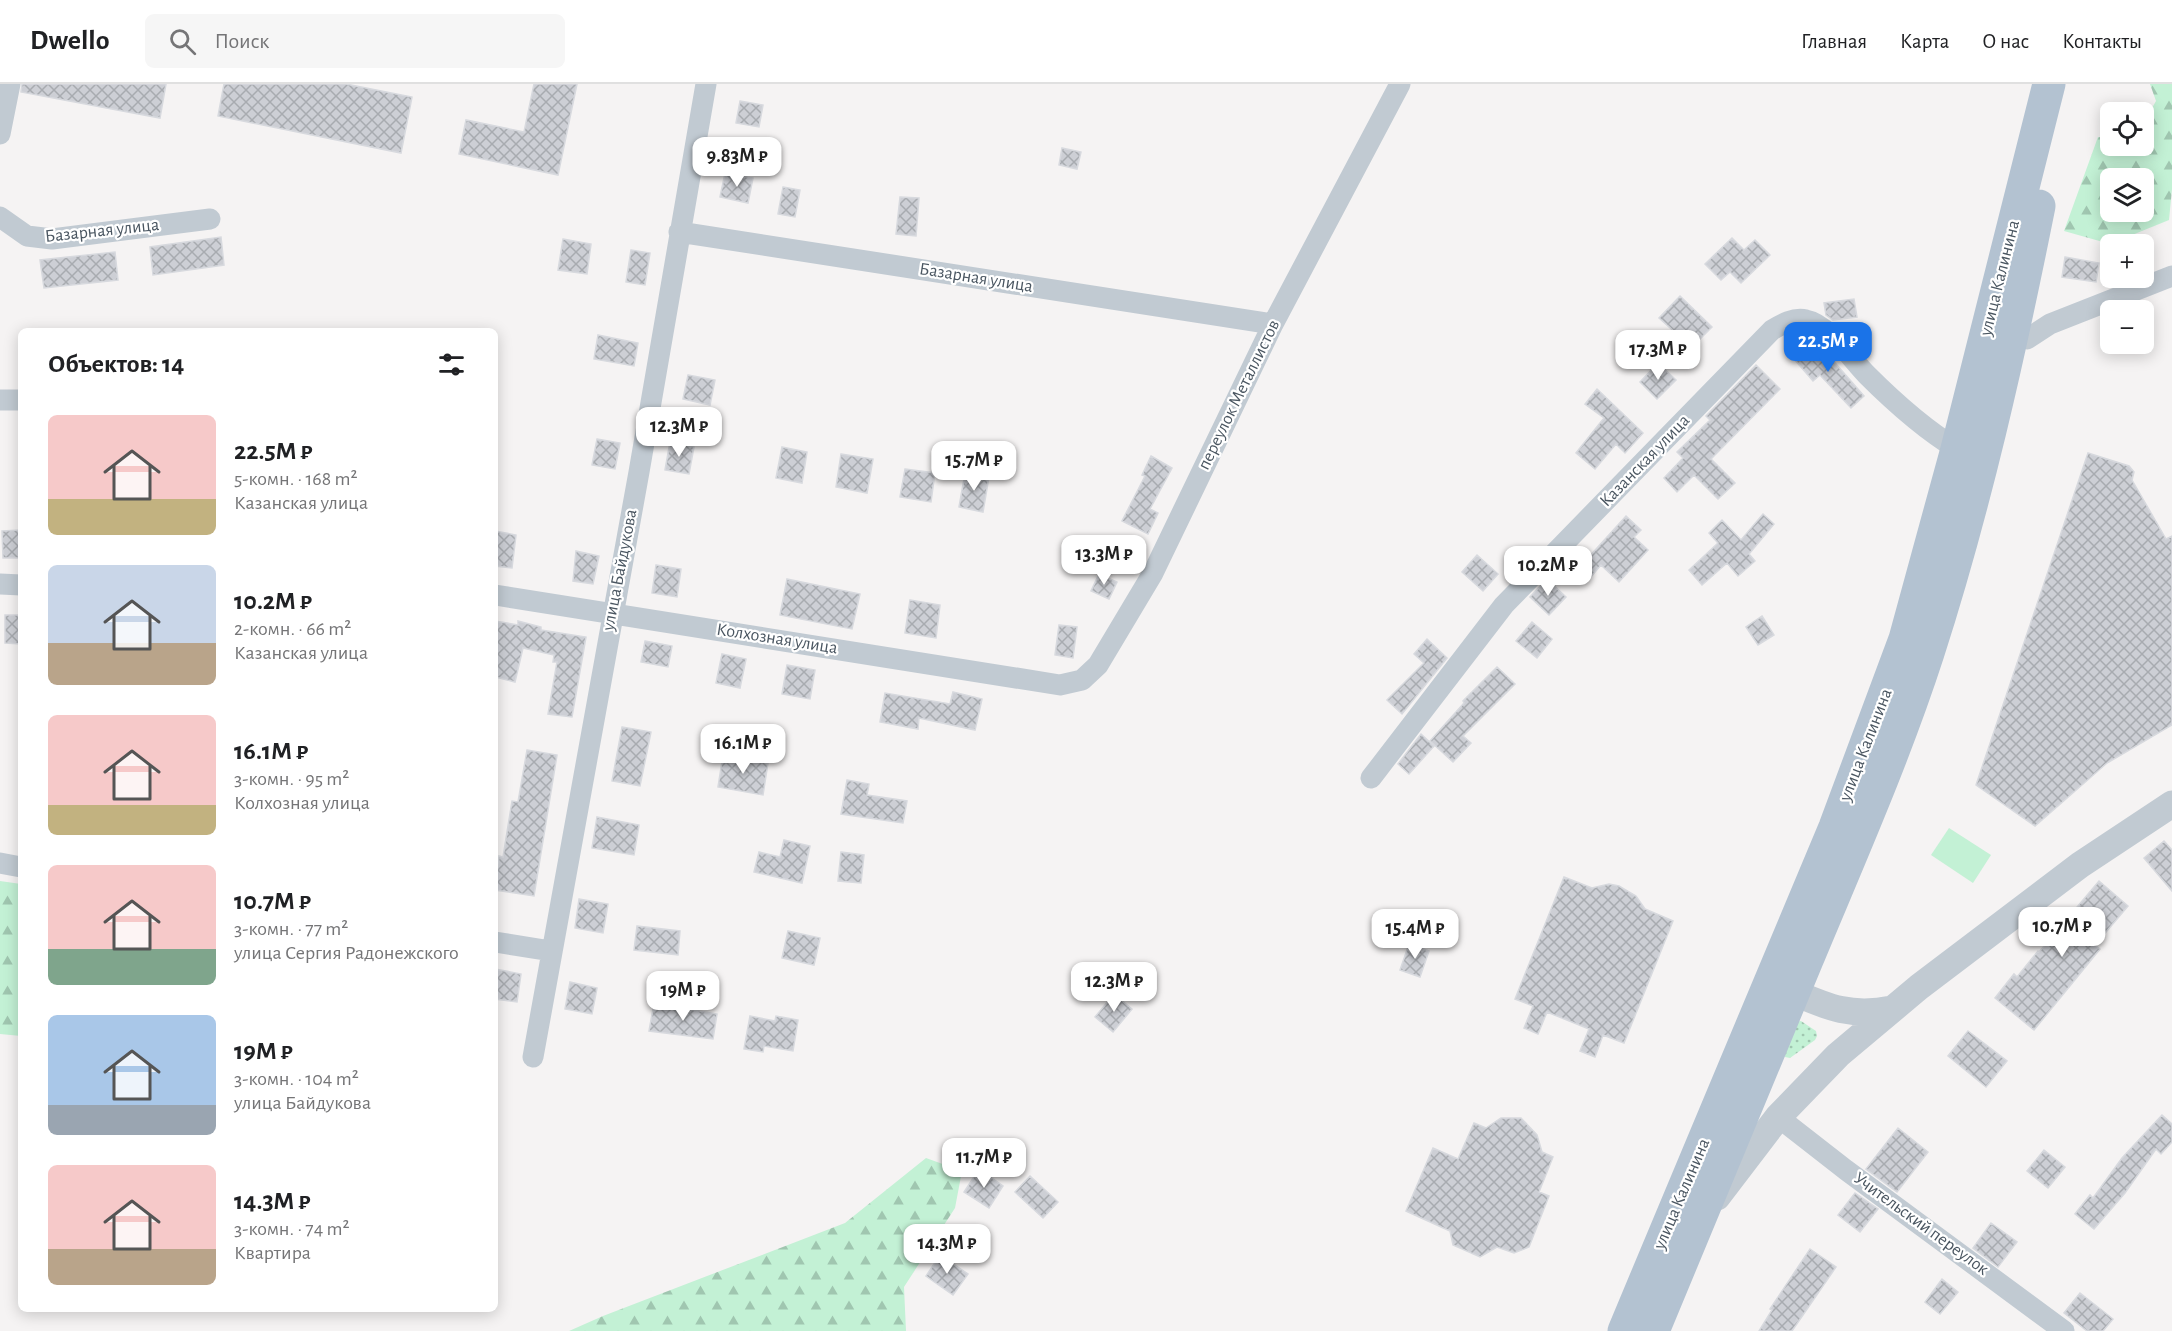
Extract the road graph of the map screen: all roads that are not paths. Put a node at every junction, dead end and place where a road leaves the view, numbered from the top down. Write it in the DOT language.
graph roads {
  1 [pos="10,84"];
  2 [pos="706,84"];
  3 [pos="1400,84"];
  4 [pos="2049,84"];
  5 [pos="2066,84"];
  6 [pos="0,134"];
  7 [pos="2044,136"];
  8 [pos="0,217"];
  9 [pos="210,219"];
  10 [pos="679,232"];
  11 [pos="2172,276"];
  12 [pos="1273,324"];
  13 [pos="2013,335"];
  14 [pos="0,400"];
  15 [pos="18,400"];
  16 [pos="1957,449"];
  17 [pos="0,584"];
  18 [pos="18,585"];
  19 [pos="498,595"];
  20 [pos="612,613"];
  21 [pos="1060,685"];
  22 [pos="1371,778"];
  23 [pos="2172,804"];
  24 [pos="0,863"];
  25 [pos="18,866"];
  26 [pos="498,942"];
  27 [pos="551,951"];
  28 [pos="1781,988"];
  29 [pos="1828,1008"];
  30 [pos="1892,1009"];
  31 [pos="1838,1055"];
  32 [pos="532,1057"];
  33 [pos="1778,1117"];
  34 [pos="1696,1228"];
  35 [pos="1624,1331"];
  36 [pos="1653,1331"];
  37 [pos="2064,1331"];
  1 -- 6 [label="street"];
  2 -- 10 [label="street, улица Байдукова"];
  3 -- 12 [label="street, переулок Металлистов"];
  4 -- 7 [label="main road"];
  5 -- 7 [label="main road"];
  7 -- 13 [label="main road, улица Калинина"];
  7 -- 16 [label="main road, улица Калинина"];
  8 -- 9 [label="street, Базарная улица"];
  10 -- 12 [label="street, Базарная улица"];
  10 -- 20 [label="street, улица Байдукова"];
  11 -- 13 [label="street"];
  12 -- 21 [label="street, переулок Металлистов"];
  13 -- 28 [label="main road, улица Калинина"];
  14 -- 15 [label="street"];
  16 -- 22 [label="street, Казанская улица"];
  16 -- 28 [label="main road, улица Калинина"];
  17 -- 18 [label="street"];
  19 -- 20 [label="street, Колхозная улица"];
  20 -- 21 [label="street, Колхозная улица"];
  20 -- 27 [label="street, улица Байдукова"];
  23 -- 30 [label="street"];
  24 -- 25 [label="street"];
  26 -- 27 [label="street"];
  27 -- 32 [label="street, улица Байдукова"];
  28 -- 29 [label="street"];
  28 -- 34 [label="main road, улица Калинина"];
  28 -- 35 [label="main road, улица Калинина"];
  29 -- 30 [label="street"];
  29 -- 31 [label="street"];
  30 -- 31 [label="street"];
  31 -- 33 [label="street"];
  33 -- 34 [label="street"];
  33 -- 37 [label="street, Учительский переулок"];
  34 -- 36 [label="main road, улица Калинина"];
}
